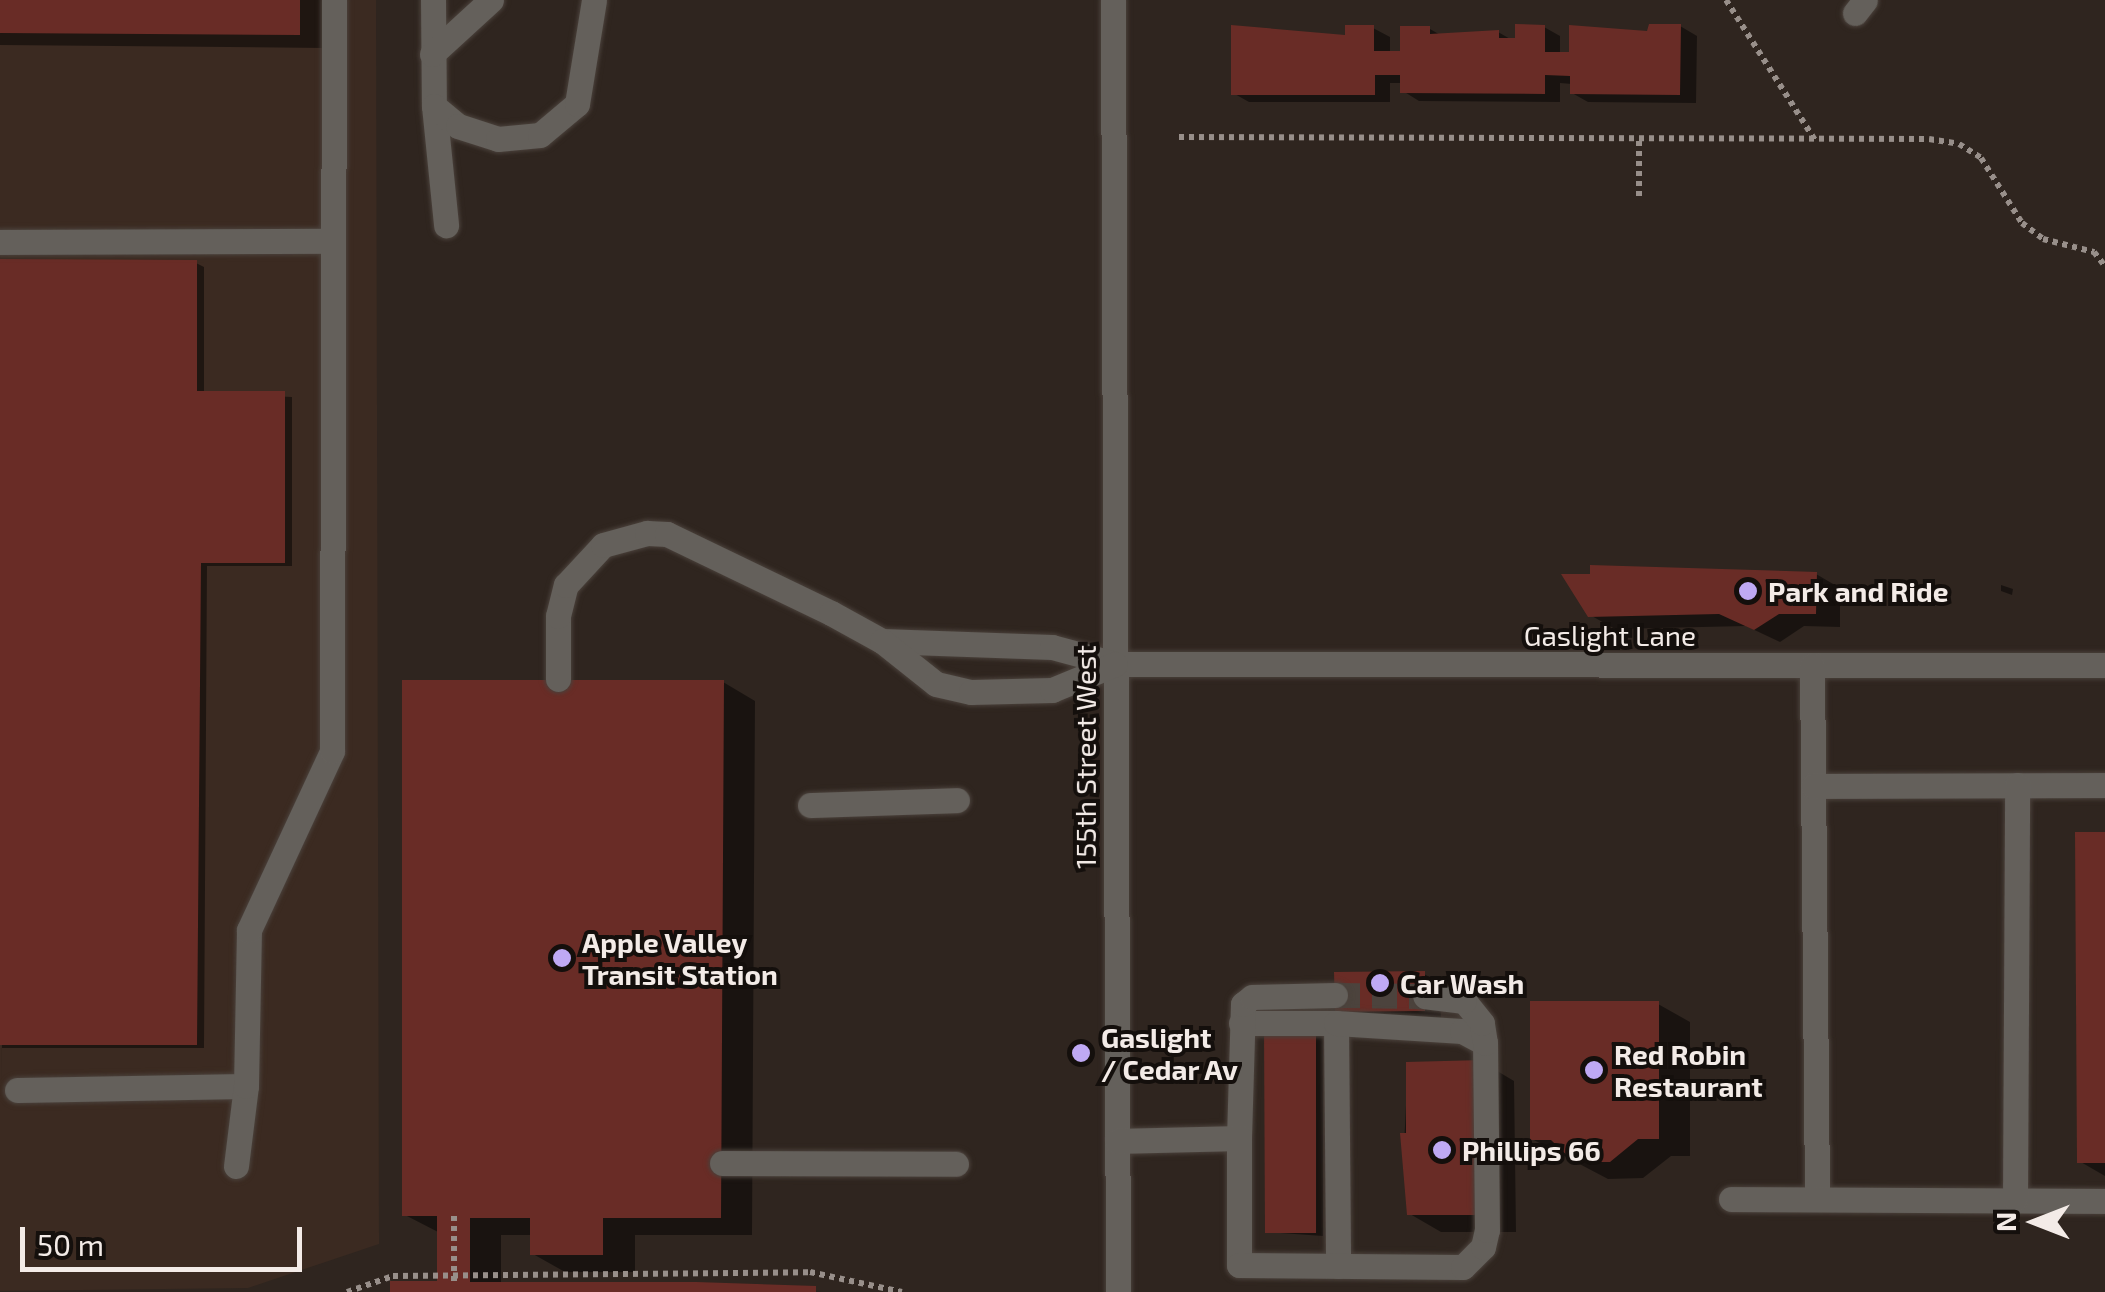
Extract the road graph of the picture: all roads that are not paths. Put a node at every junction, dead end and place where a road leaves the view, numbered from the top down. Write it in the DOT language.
graph roads {
  1 [pos="334,0"];
  2 [pos="433,0"];
  3 [pos="491,0"];
  4 [pos="594,0"];
  5 [pos="1112,0"];
  6 [pos="432,54"];
  7 [pos="434,106"];
  8 [pos="446,225"];
  9 [pos="332,241"];
  10 [pos="0,242"];
  11 [pos="882,641"];
  12 [pos="1115,664"];
  13 [pos="1812,665"];
  14 [pos="2105,665"];
  15 [pos="558,679"];
  16 [pos="2018,785"];
  17 [pos="2105,785"];
  18 [pos="1813,786"];
  19 [pos="958,800"];
  20 [pos="810,805"];
  21 [pos="1334,995"];
  22 [pos="1425,996"];
  23 [pos="1241,1023"];
  24 [pos="1336,1023"];
  25 [pos="1485,1043"];
  26 [pos="246,1086"];
  27 [pos="17,1090"];
  28 [pos="1240,1138"];
  29 [pos="1117,1142"];
  30 [pos="722,1163"];
  31 [pos="956,1164"];
  32 [pos="236,1166"];
  33 [pos="1817,1196"];
  34 [pos="1731,1198"];
  35 [pos="2015,1200"];
  36 [pos="2105,1201"];
  37 [pos="1338,1266"];
  38 [pos="1118,1292"];
  1 -- 9 [label="street"];
  2 -- 6 [label="street"];
  3 -- 6 [label="street"];
  4 -- 7 [label="street"];
  5 -- 12 [label="street, 155th Street West"];
  6 -- 7 [label="street"];
  7 -- 8 [label="street"];
  9 -- 10 [label="street"];
  9 -- 26 [label="street"];
  11 -- 12 [label="street"];
  11 -- 12 [label="street"];
  11 -- 15 [label="street"];
  12 -- 13 [label="street, Gaslight Lane"];
  12 -- 29 [label="street, 155th Street West"];
  13 -- 14 [label="street, Gaslight Lane"];
  13 -- 18 [label="street"];
  16 -- 17 [label="street"];
  16 -- 18 [label="street"];
  16 -- 35 [label="street"];
  18 -- 33 [label="street"];
  19 -- 20 [label="street"];
  21 -- 23 [label="street"];
  22 -- 25 [label="street"];
  23 -- 24 [label="street"];
  23 -- 28 [label="street"];
  24 -- 25 [label="street"];
  24 -- 37 [label="street"];
  25 -- 37 [label="street"];
  26 -- 27 [label="street"];
  26 -- 32 [label="street"];
  28 -- 29 [label="street"];
  28 -- 37 [label="street"];
  29 -- 38 [label="street, 155th Street West"];
  30 -- 31 [label="street"];
  33 -- 34 [label="street"];
  33 -- 35 [label="street"];
  35 -- 36 [label="street"];
}
